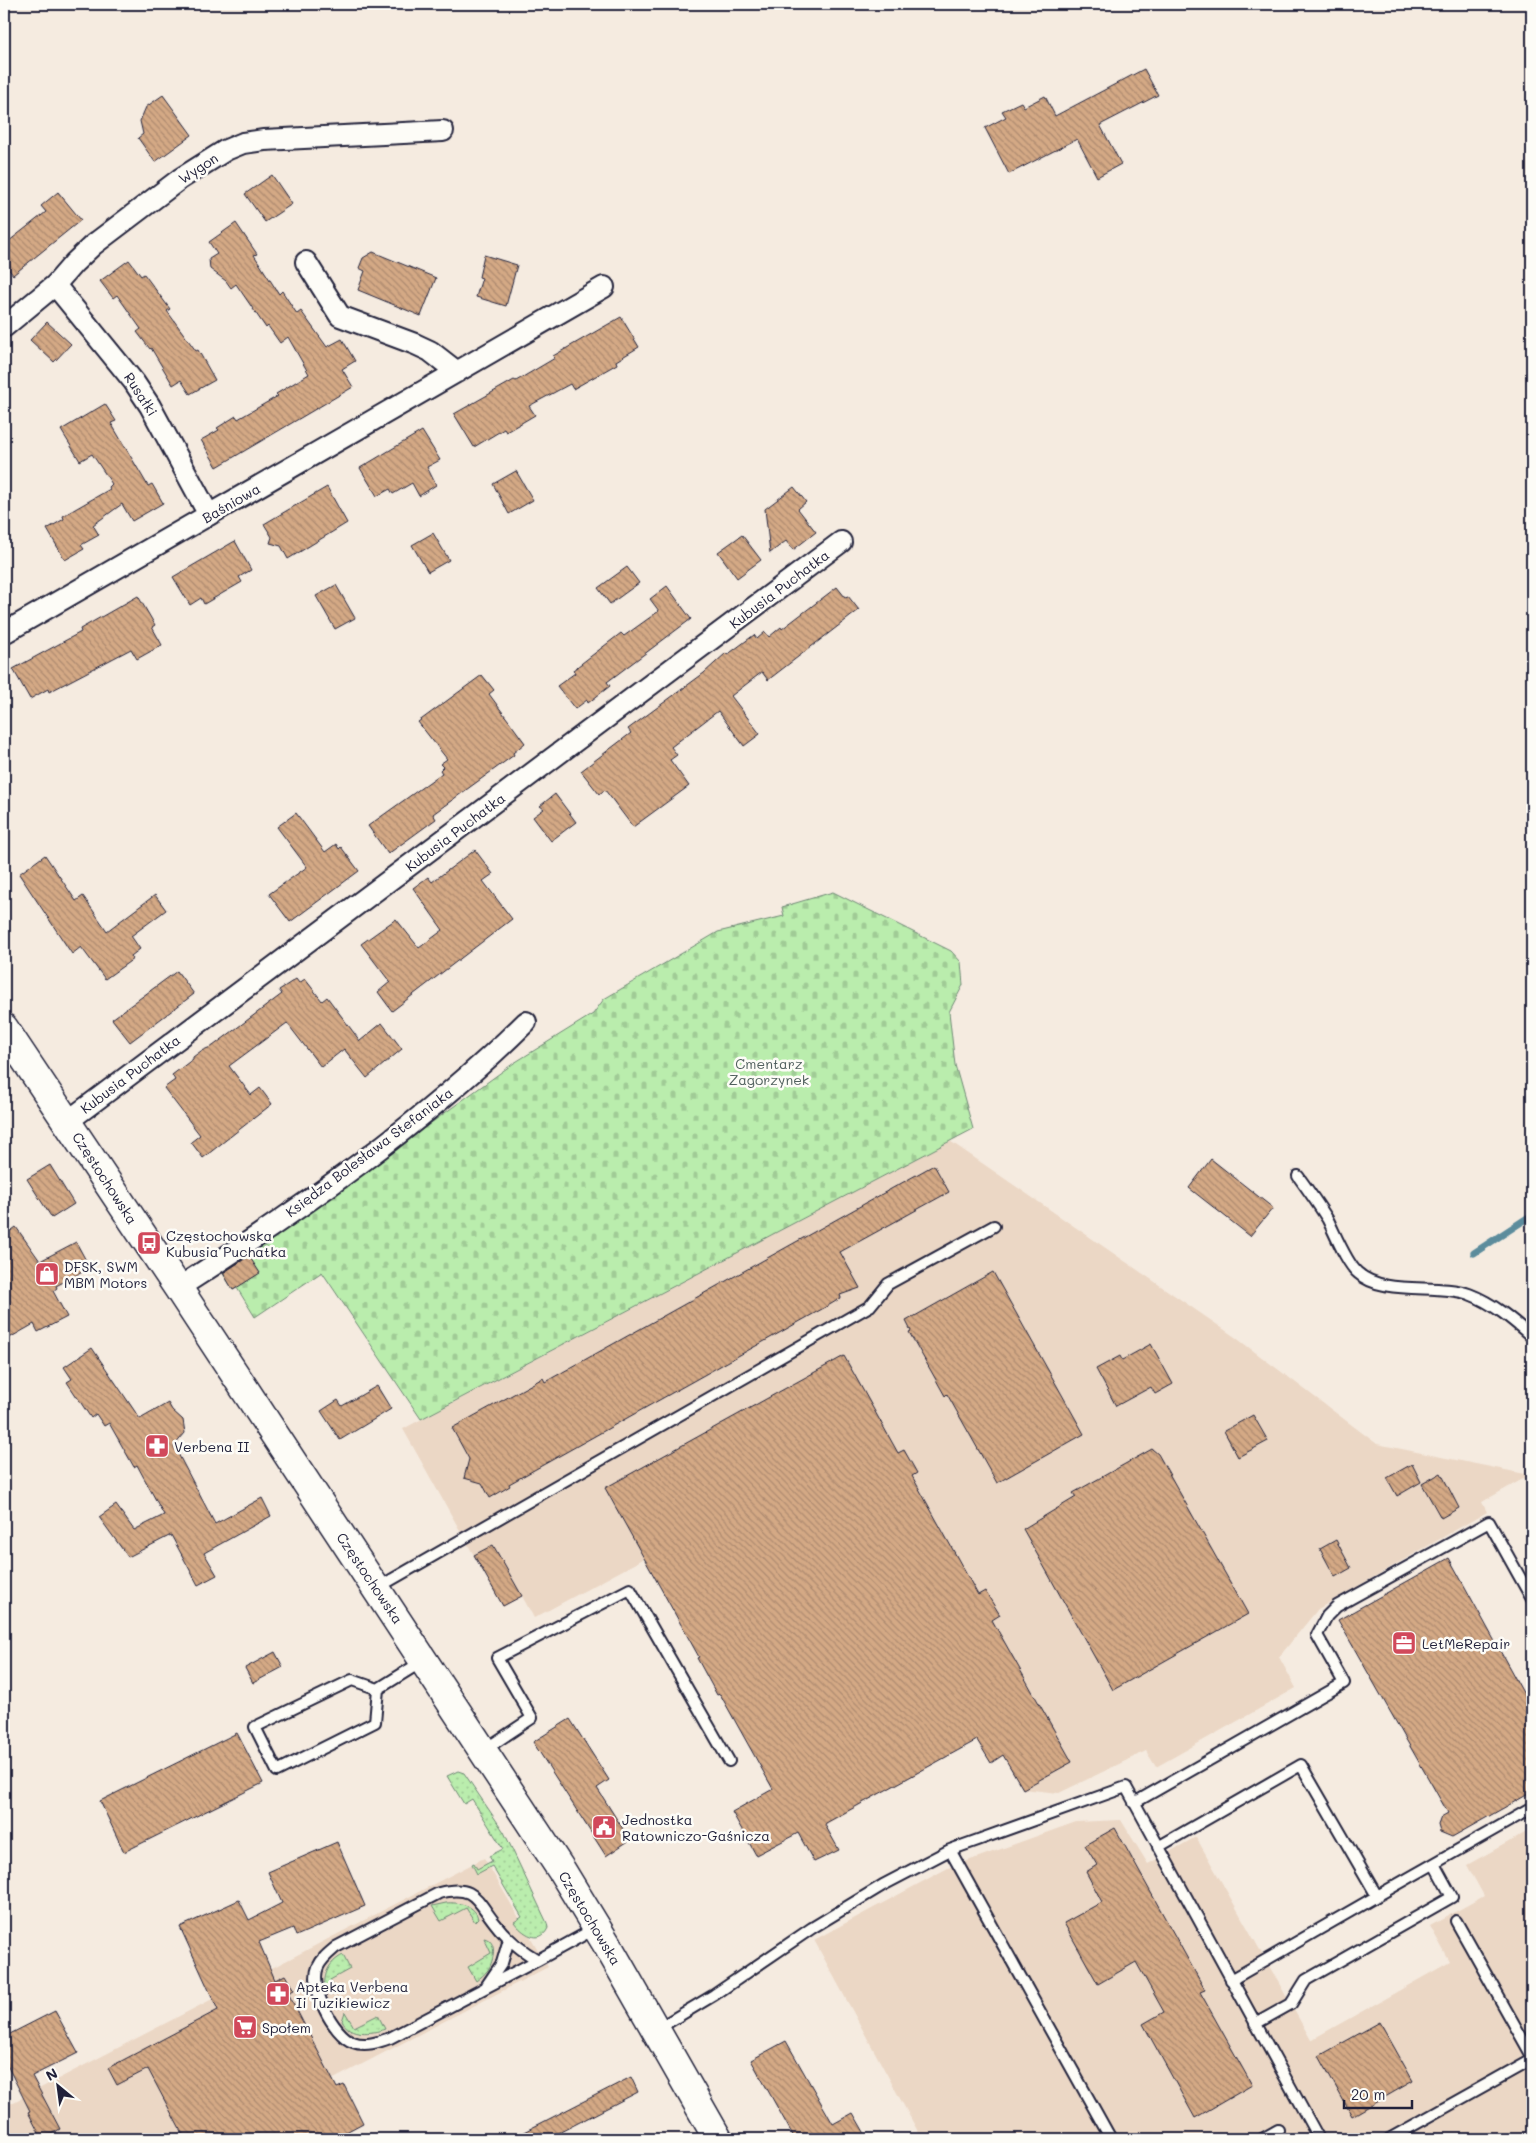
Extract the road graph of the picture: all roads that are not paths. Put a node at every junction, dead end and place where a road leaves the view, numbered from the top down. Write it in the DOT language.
graph roads {
  1 [pos="443,131"];
  2 [pos="306,262"];
  3 [pos="55,285"];
  4 [pos="604,287"];
  5 [pos="4,327"];
  6 [pos="457,372"];
  7 [pos="209,515"];
  8 [pos="841,542"];
  9 [pos="4,633"];
  10 [pos="526,1022"];
  11 [pos="4,1028"];
  12 [pos="68,1121"];
  13 [pos="1298,1176"];
  14 [pos="994,1226"];
  15 [pos="178,1288"];
  16 [pos="1532,1337"];
  17 [pos="376,1588"];
  18 [pos="1532,1599"];
  19 [pos="424,1661"];
  20 [pos="378,1689"];
  21 [pos="483,1750"];
  22 [pos="729,1761"];
  23 [pos="1134,1803"];
  24 [pos="1532,1808"];
  25 [pos="1158,1848"];
  26 [pos="950,1850"];
  27 [pos="1434,1864"];
  28 [pos="1377,1896"];
  29 [pos="1456,1921"];
  30 [pos="597,1928"];
  31 [pos="509,1939"];
  32 [pos="538,1960"];
  33 [pos="1231,1980"];
  34 [pos="485,1988"];
  35 [pos="1255,2024"];
  36 [pos="656,2029"];
  37 [pos="1532,2058"];
  38 [pos="1278,2130"];
  39 [pos="718,2139"];
  40 [pos="1111,2139"];
  41 [pos="1262,2139"];
  42 [pos="1319,2139"];
  43 [pos="1389,2139"];
  1 -- 3 [label="street, Wygon"];
  2 -- 6 [label="street"];
  3 -- 5 [label="street, Wygon"];
  3 -- 7 [label="street, Rusałki"];
  4 -- 6 [label="street, Baśniowa"];
  6 -- 7 [label="street, Baśniowa"];
  7 -- 9 [label="street, Baśniowa"];
  8 -- 12 [label="street, Kubusia Puchatka"];
  10 -- 15 [label="street, Księdza Bolesława Stefaniaka"];
  11 -- 12 [label="main road, Częstochowska"];
  12 -- 15 [label="main road, Częstochowska"];
  13 -- 16 [label="lane"];
  14 -- 17 [label="lane"];
  15 -- 17 [label="main road, Częstochowska"];
  17 -- 19 [label="main road, Częstochowska"];
  18 -- 23 [label="lane"];
  19 -- 20 [label="lane"];
  19 -- 21 [label="main road, Częstochowska"];
  20 -- 20 [label="lane"];
  21 -- 22 [label="lane"];
  21 -- 30 [label="main road, Częstochowska"];
  23 -- 25 [label="lane"];
  23 -- 26 [label="lane"];
  24 -- 27 [label="lane"];
  25 -- 28 [label="lane"];
  25 -- 33 [label="lane"];
  26 -- 36 [label="lane"];
  26 -- 40 [label="lane"];
  27 -- 28 [label="lane"];
  27 -- 35 [label="lane"];
  28 -- 33 [label="lane"];
  29 -- 37 [label="lane"];
  30 -- 32 [label="lane"];
  30 -- 36 [label="main road, Częstochowska"];
  31 -- 32 [label="lane"];
  31 -- 34 [label="lane"];
  31 -- 34 [label="lane"];
  32 -- 34 [label="lane"];
  33 -- 35 [label="lane"];
  35 -- 42 [label="lane"];
  36 -- 39 [label="main road, Częstochowska"];
  37 -- 43 [label="lane"];
  38 -- 41 [label="lane"];
}
